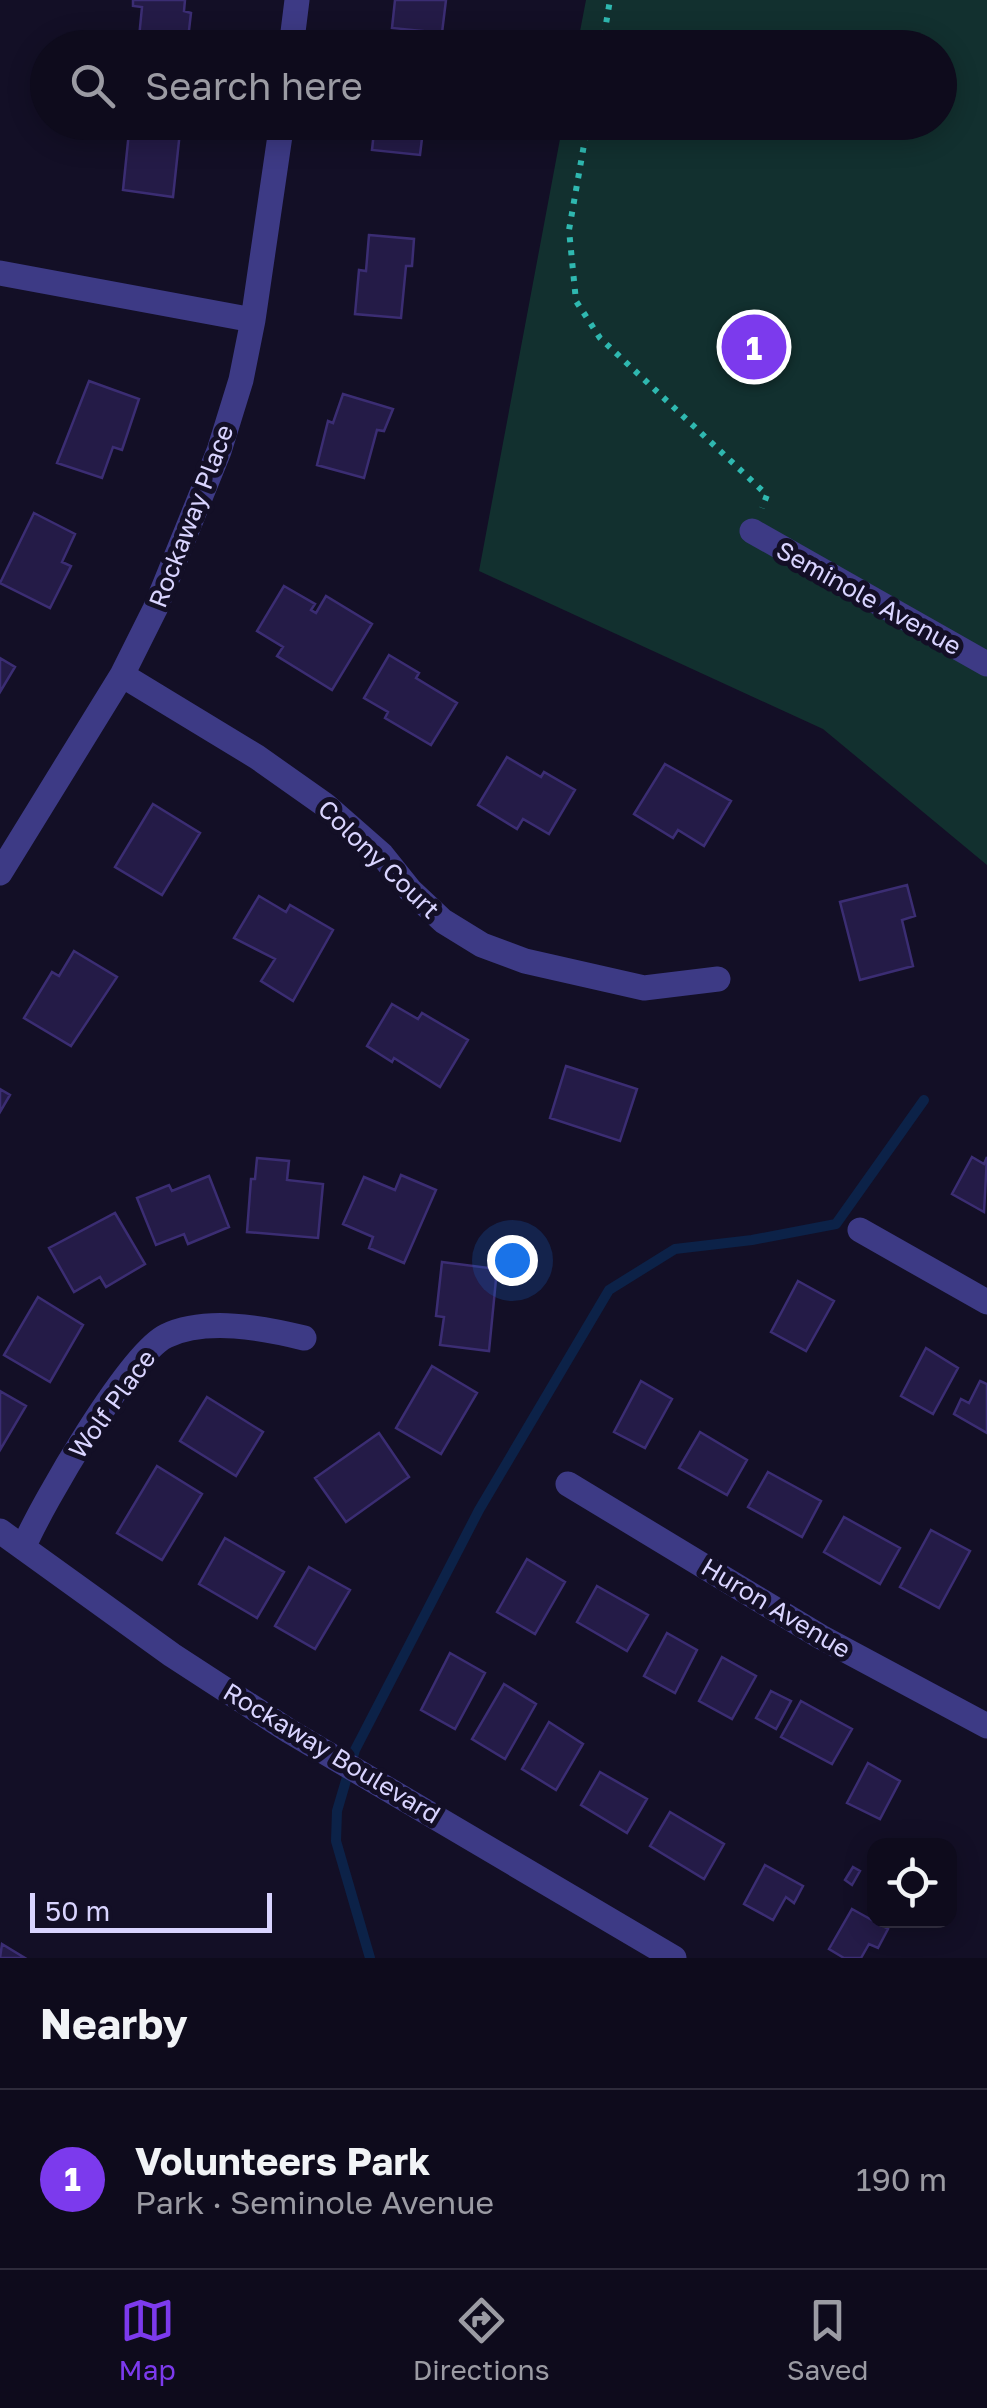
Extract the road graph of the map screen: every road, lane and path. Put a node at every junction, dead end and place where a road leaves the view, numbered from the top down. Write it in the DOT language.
graph roads {
  1 [pos="297,0"];
  2 [pos="610,0"];
  3 [pos="293,30"];
  4 [pos="605,30"];
  5 [pos="279,140"];
  6 [pos="585,140"];
  7 [pos="0,273"];
  8 [pos="253,320"];
  9 [pos="752,531"];
  10 [pos="987,664"];
  11 [pos="122,675"];
  12 [pos="1,868"];
  13 [pos="718,979"];
  14 [pos="860,1230"];
  15 [pos="987,1302"];
  16 [pos="304,1338"];
  17 [pos="568,1484"];
  18 [pos="0,1531"];
  19 [pos="24,1546"];
  20 [pos="987,1726"];
  21 [pos="674,1958"];
  1 -- 3 [label="street"];
  2 -- 4 [label="path"];
  5 -- 8 [label="street, Rockaway Place"];
  6 -- 9 [label="path"];
  7 -- 8 [label="street"];
  8 -- 11 [label="street, Rockaway Place"];
  9 -- 10 [label="street, Seminole Avenue"];
  11 -- 12 [label="street, Rockaway Place"];
  11 -- 13 [label="street, Colony Court"];
  14 -- 15 [label="street"];
  16 -- 19 [label="street, Wolf Place"];
  17 -- 20 [label="street, Huron Avenue"];
  18 -- 19 [label="street, Rockaway Boulevard"];
  19 -- 21 [label="street, Rockaway Boulevard"];
}
